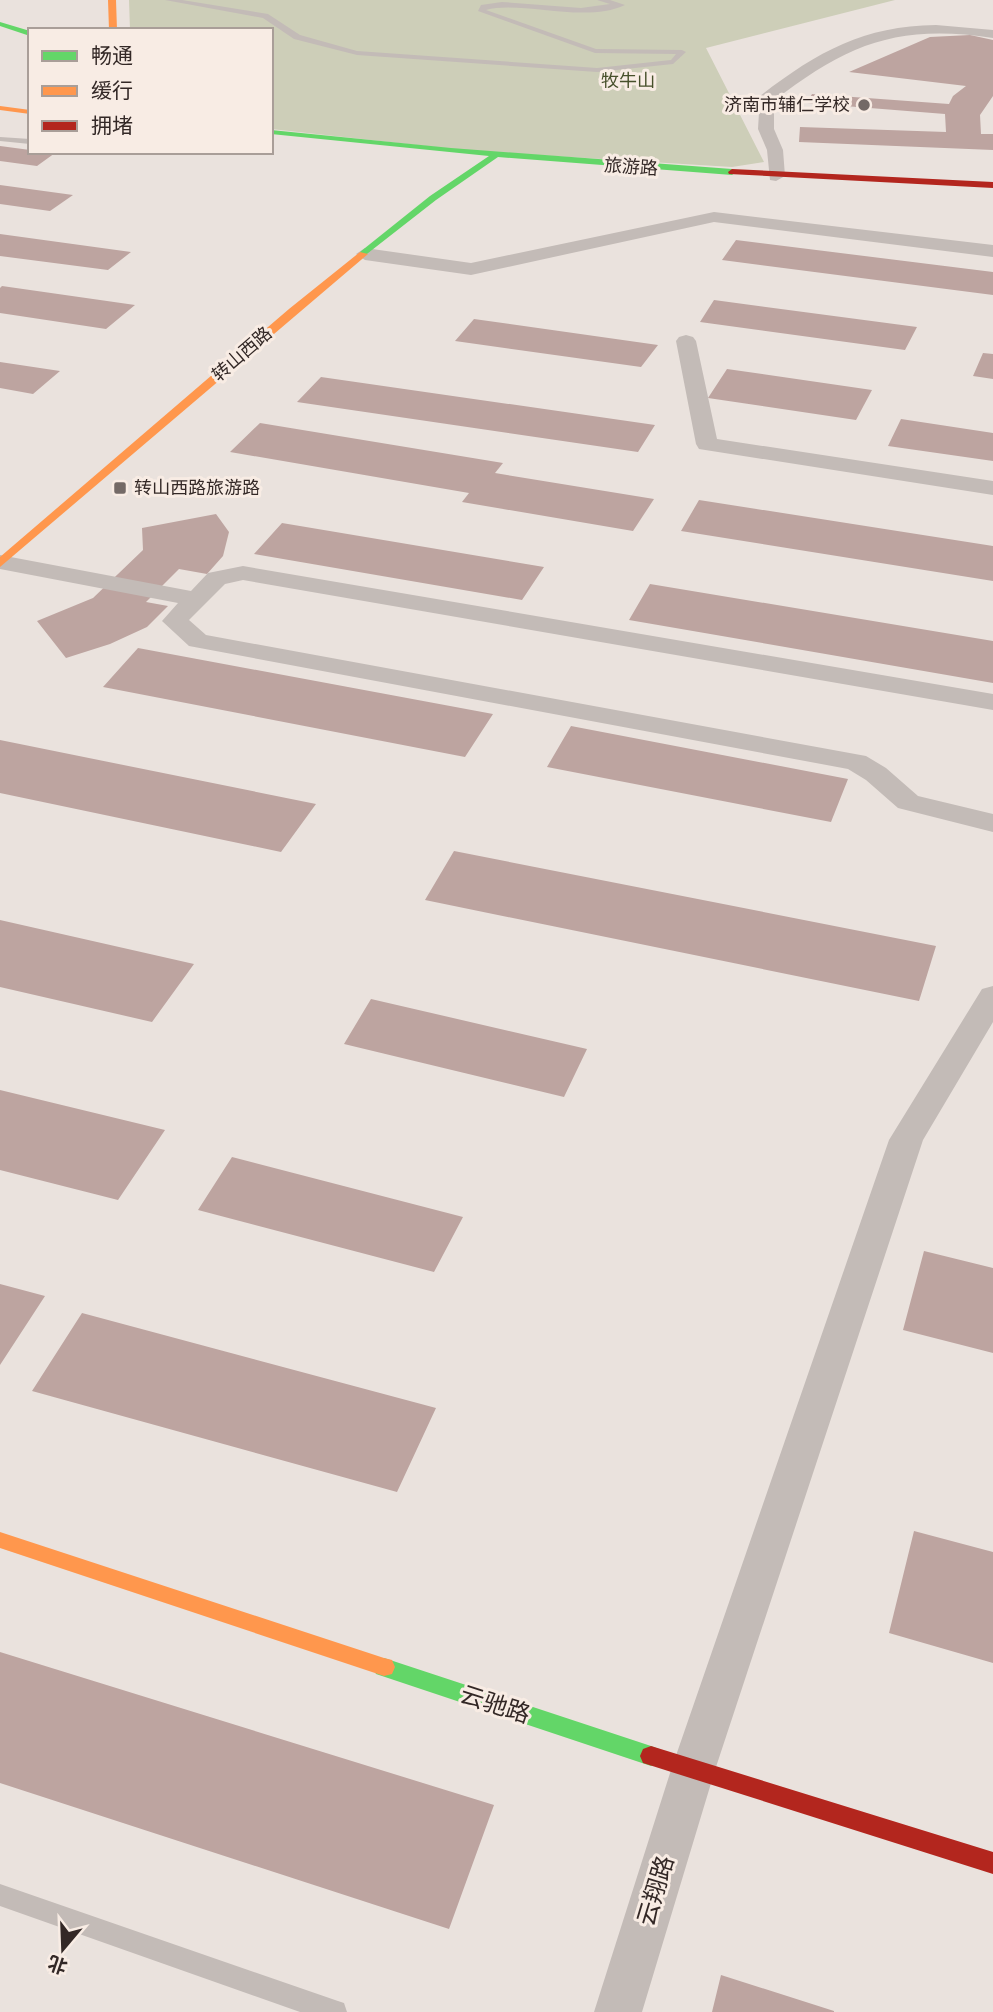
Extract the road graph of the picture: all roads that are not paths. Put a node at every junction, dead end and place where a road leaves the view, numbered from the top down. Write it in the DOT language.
graph roads {
  1 [pos="112,0"];
  2 [pos="169,0"];
  3 [pos="601,0"];
  4 [pos="0,24"];
  5 [pos="113,28"];
  6 [pos="28,33"];
  7 [pos="993,34"];
  8 [pos="0,99"];
  9 [pos="28,103"];
  10 [pos="0,108"];
  11 [pos="28,112"];
  12 [pos="273,132"];
  13 [pos="0,139"];
  14 [pos="28,142"];
  15 [pos="273,143"];
  16 [pos="448,160"];
  17 [pos="487,161"];
  18 [pos="776,176"];
  19 [pos="993,185"];
  20 [pos="993,195"];
  21 [pos="993,251"];
  22 [pos="365,254"];
  23 [pos="686,341"];
  24 [pos="993,488"];
  25 [pos="0,563"];
  26 [pos="196,599"];
  27 [pos="993,702"];
  28 [pos="993,823"];
  29 [pos="993,996"];
  30 [pos="0,1540"];
  31 [pos="693,1770"];
  32 [pos="993,1863"];
  33 [pos="0,1895"];
  34 [pos="335,2012"];
  35 [pos="618,2012"];
  1 -- 5 [label="main road"];
  2 -- 3 [label="lane"];
  4 -- 6 [label="main road"];
  7 -- 18 [label="street"];
  8 -- 9 [label="main road"];
  10 -- 11 [label="main road"];
  12 -- 16 [label="main road, 旅游路"];
  13 -- 14 [label="lane"];
  15 -- 16 [label="main road, 旅游路"];
  16 -- 17 [label="main road, 旅游路"];
  17 -- 18 [label="main road, 旅游路"];
  17 -- 20 [label="main road, 旅游路"];
  17 -- 22 [label="main road, 转山西路"];
  18 -- 19 [label="main road, 旅游路"];
  21 -- 22 [label="street"];
  22 -- 25 [label="main road, 转山西路"];
  23 -- 24 [label="street"];
  25 -- 26 [label="street"];
  26 -- 27 [label="street"];
  26 -- 28 [label="street"];
  29 -- 31 [label="street, 云翔路"];
  30 -- 31 [label="main road, 云驰路"];
  31 -- 32 [label="main road, 云驰路"];
  31 -- 35 [label="street, 云翔路"];
  33 -- 34 [label="lane"];
}
